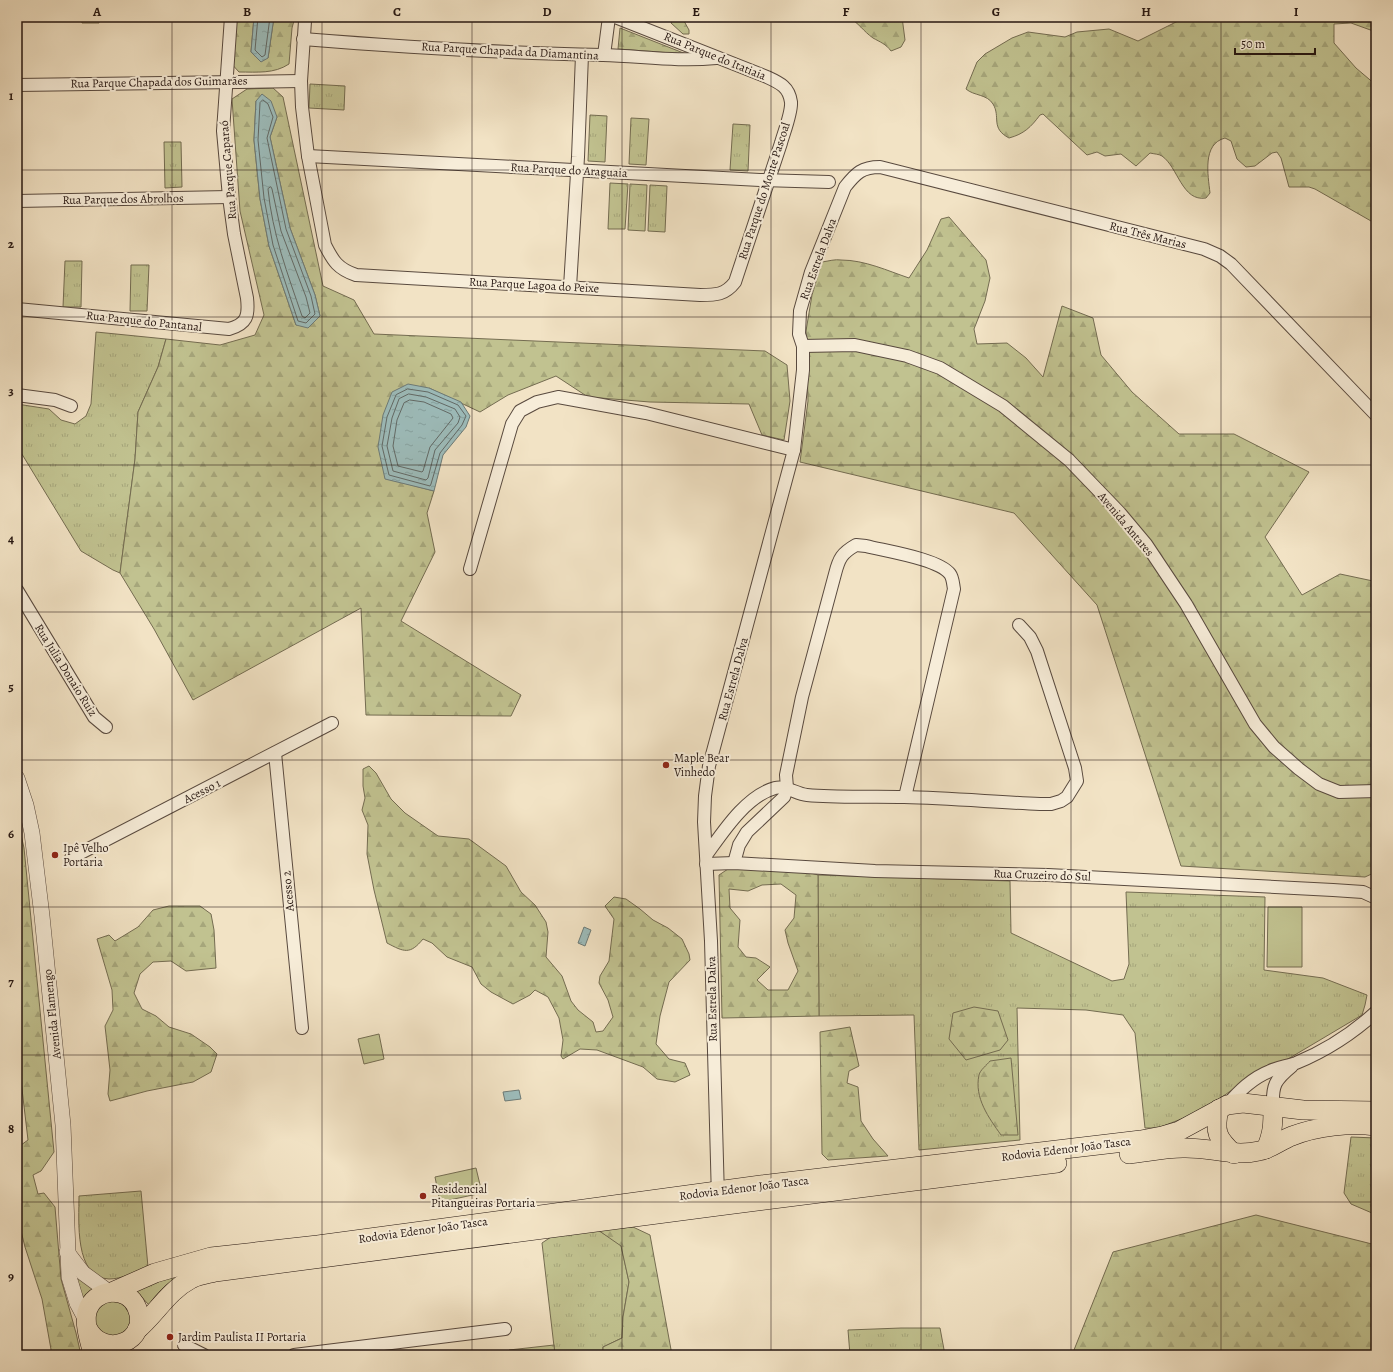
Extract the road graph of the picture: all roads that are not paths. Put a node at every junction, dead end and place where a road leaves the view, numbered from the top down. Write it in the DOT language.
graph roads {
  1 [pos="231,17"];
  2 [pos="306,17"];
  3 [pos="609,17"];
  4 [pos="615,17"];
  5 [pos="304,39"];
  6 [pos="582,55"];
  7 [pos="604,55"];
  8 [pos="717,57"];
  9 [pos="225,81"];
  10 [pos="300,81"];
  11 [pos="17,85"];
  12 [pos="788,92"];
  13 [pos="308,156"];
  14 [pos="577,170"];
  15 [pos="860,171"];
  16 [pos="769,180"];
  17 [pos="829,182"];
  18 [pos="229,197"];
  19 [pos="17,201"];
  20 [pos="570,287"];
  21 [pos="730,288"];
  22 [pos="247,298"];
  23 [pos="17,309"];
  24 [pos="803,346"];
  25 [pos="17,395"];
  26 [pos="71,406"];
  27 [pos="1376,415"];
  28 [pos="794,450"];
  29 [pos="470,569"];
  30 [pos="17,590"];
  31 [pos="1019,625"];
  32 [pos="332,723"];
  33 [pos="106,726"];
  34 [pos="275,753"];
  35 [pos="17,778"];
  36 [pos="788,788"];
  37 [pos="1376,791"];
  38 [pos="905,797"];
  39 [pos="71,858"];
  40 [pos="706,859"];
  41 [pos="734,862"];
  42 [pos="1376,898"];
  43 [pos="1376,1012"];
  44 [pos="302,1028"];
  45 [pos="1296,1063"];
  46 [pos="1223,1107"];
  47 [pos="1273,1107"];
  48 [pos="1376,1111"];
  49 [pos="1376,1126"];
  50 [pos="1266,1149"];
  51 [pos="1234,1154"];
  52 [pos="718,1198"];
  53 [pos="68,1252"];
  54 [pos="110,1292"];
  55 [pos="87,1324"];
  56 [pos="505,1329"];
  57 [pos="135,1332"];
  58 [pos="184,1344"];
  59 [pos="93,1355"];
  60 [pos="123,1355"];
  61 [pos="204,1355"];
  62 [pos="294,1355"];
  1 -- 9 [label="street, Rua Parque Caparaó"];
  2 -- 5 [label="street"];
  3 -- 7 [label="street"];
  4 -- 8 [label="street, Rua Parque do Itatiaia"];
  5 -- 6 [label="street, Rua Parque Chapada da Diamantina"];
  5 -- 10 [label="street"];
  6 -- 7 [label="street, Rua Parque Chapada da Diamantina"];
  6 -- 14 [label="street"];
  7 -- 8 [label="street, Rua Parque Chapada da Diamantina"];
  8 -- 12 [label="street, Rua Parque do Itatiaia"];
  9 -- 10 [label="street, Rua Parque Chapada dos Guimarães"];
  9 -- 11 [label="street, Rua Parque Chapada dos Guimarães"];
  9 -- 18 [label="street, Rua Parque Caparaó"];
  10 -- 13 [label="street"];
  12 -- 16 [label="street, Rua Parque do Monte Pascoal"];
  13 -- 14 [label="street, Rua Parque do Araguaia"];
  13 -- 20 [label="street, Rua Parque Lagoa do Peixe"];
  14 -- 16 [label="street, Rua Parque do Araguaia"];
  14 -- 20 [label="street"];
  15 -- 24 [label="street, Rua Estrela Dalva"];
  15 -- 27 [label="street, Rua Três Marias"];
  16 -- 17 [label="street, Rua Parque do Araguaia"];
  16 -- 21 [label="street, Rua Parque do Monte Pascoal"];
  18 -- 19 [label="street, Rua Parque dos Abrolhos"];
  18 -- 22 [label="street, Rua Parque Caparaó"];
  20 -- 21 [label="street, Rua Parque Lagoa do Peixe"];
  22 -- 23 [label="street, Rua Parque do Pantanal"];
  24 -- 28 [label="street, Rua Estrela Dalva"];
  24 -- 37 [label="street, Avenida Antares"];
  25 -- 26 [label="street"];
  28 -- 29 [label="street"];
  28 -- 40 [label="street, Rua Estrela Dalva"];
  30 -- 33 [label="street, Rua Julia Donaio Ruiz"];
  31 -- 38 [label="street"];
  32 -- 34 [label="street, Acesso 1"];
  34 -- 39 [label="street, Acesso 1"];
  34 -- 44 [label="street, Acesso 2"];
  35 -- 53 [label="street, Avenida Flamengo"];
  36 -- 38 [label="street"];
  36 -- 38 [label="street"];
  36 -- 40 [label="street"];
  36 -- 41 [label="street"];
  40 -- 41 [label="street, Rua Cruzeiro do Sul"];
  40 -- 52 [label="street, Rua Estrela Dalva"];
  41 -- 42 [label="street, Rua Cruzeiro do Sul"];
  43 -- 45 [label="street"];
  45 -- 46 [label="street"];
  45 -- 47 [label="street"];
  46 -- 47 [label="main road, Rodovia Edenor João Tasca"];
  46 -- 51 [label="main road"];
  46 -- 52 [label="main road, Rodovia Edenor João Tasca"];
  47 -- 48 [label="main road, Rodovia Edenor João Tasca"];
  47 -- 50 [label="main road"];
  49 -- 50 [label="main road, Rodovia Edenor João Tasca"];
  50 -- 51 [label="main road, Rodovia Edenor João Tasca"];
  51 -- 52 [label="main road, Rodovia Edenor João Tasca"];
  52 -- 54 [label="main road, Rodovia Edenor João Tasca"];
  52 -- 57 [label="main road, Rodovia Edenor João Tasca"];
  53 -- 54 [label="street"];
  53 -- 55 [label="street, Avenida Flamengo"];
  54 -- 55 [label="main road"];
  54 -- 57 [label="main road"];
  55 -- 57 [label="main road"];
  55 -- 59 [label="main road"];
  56 -- 62 [label="street"];
  57 -- 60 [label="main road, Rodovia Edenor João Tasca"];
  58 -- 61 [label="street"];
}
